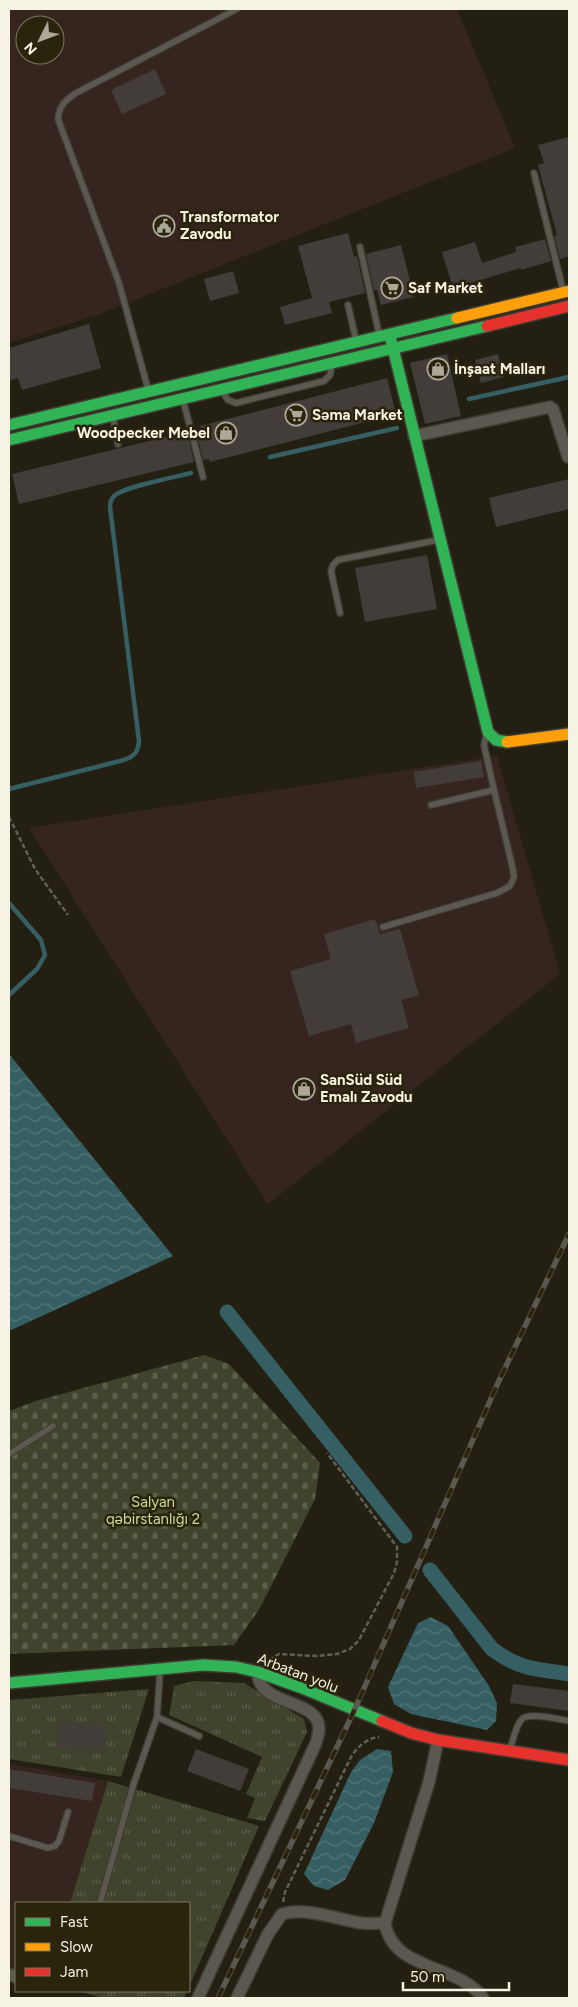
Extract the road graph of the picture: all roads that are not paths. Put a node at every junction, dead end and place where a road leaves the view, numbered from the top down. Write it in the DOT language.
graph roads {
  1 [pos="237,9"];
  2 [pos="534,173"];
  3 [pos="360,247"];
  4 [pos="566,291"];
  5 [pos="348,305"];
  6 [pos="569,306"];
  7 [pos="384,335"];
  8 [pos="357,342"];
  9 [pos="392,348"];
  10 [pos="333,362"];
  11 [pos="221,389"];
  12 [pos="148,391"];
  13 [pos="182,398"];
  14 [pos="113,414"];
  15 [pos="9,426"];
  16 [pos="414,436"];
  17 [pos="9,440"];
  18 [pos="118,444"];
  19 [pos="568,457"];
  20 [pos="203,476"];
  21 [pos="440,540"];
  22 [pos="340,612"];
  23 [pos="488,732"];
  24 [pos="569,734"];
  25 [pos="494,790"];
  26 [pos="431,805"];
  27 [pos="383,927"];
  28 [pos="53,1426"];
  29 [pos="9,1454"];
  30 [pos="160,1669"];
  31 [pos="258,1672"];
  32 [pos="9,1684"];
  33 [pos="157,1717"];
  34 [pos="569,1721"];
  35 [pos="199,1736"];
  36 [pos="438,1740"];
  37 [pos="509,1750"];
  38 [pos="569,1760"];
  39 [pos="68,1812"];
  40 [pos="9,1836"];
  41 [pos="100,1902"];
  42 [pos="385,1923"];
  43 [pos="198,1998"];
  44 [pos="237,1998"];
  45 [pos="483,1998"];
  1 -- 12 [label="lane"];
  2 -- 4 [label="lane"];
  3 -- 7 [label="lane"];
  4 -- 7 [label="main road"];
  5 -- 8 [label="lane"];
  6 -- 9 [label="main road"];
  7 -- 8 [label="main road"];
  7 -- 9 [label="main road"];
  8 -- 12 [label="main road"];
  9 -- 10 [label="main road"];
  9 -- 16 [label="main road"];
  10 -- 11 [label="main road"];
  10 -- 11 [label="lane"];
  11 -- 13 [label="main road"];
  12 -- 15 [label="main road"];
  13 -- 14 [label="main road"];
  13 -- 20 [label="lane"];
  14 -- 17 [label="main road"];
  14 -- 18 [label="lane"];
  16 -- 19 [label="street"];
  16 -- 21 [label="main road"];
  21 -- 22 [label="lane"];
  21 -- 23 [label="main road"];
  23 -- 24 [label="main road"];
  23 -- 25 [label="lane"];
  25 -- 26 [label="lane"];
  25 -- 27 [label="lane"];
  28 -- 29 [label="lane"];
  30 -- 31 [label="main road, Arbatan yolu"];
  30 -- 32 [label="main road, Arbatan yolu"];
  30 -- 33 [label="lane"];
  31 -- 36 [label="main road, Arbatan yolu"];
  31 -- 43 [label="street"];
  33 -- 35 [label="lane"];
  33 -- 41 [label="lane"];
  34 -- 37 [label="lane"];
  36 -- 37 [label="main road, Arbatan yolu"];
  36 -- 42 [label="street"];
  37 -- 38 [label="main road, Arbatan yolu"];
  39 -- 40 [label="lane"];
  42 -- 44 [label="street"];
  42 -- 45 [label="street"];
}
